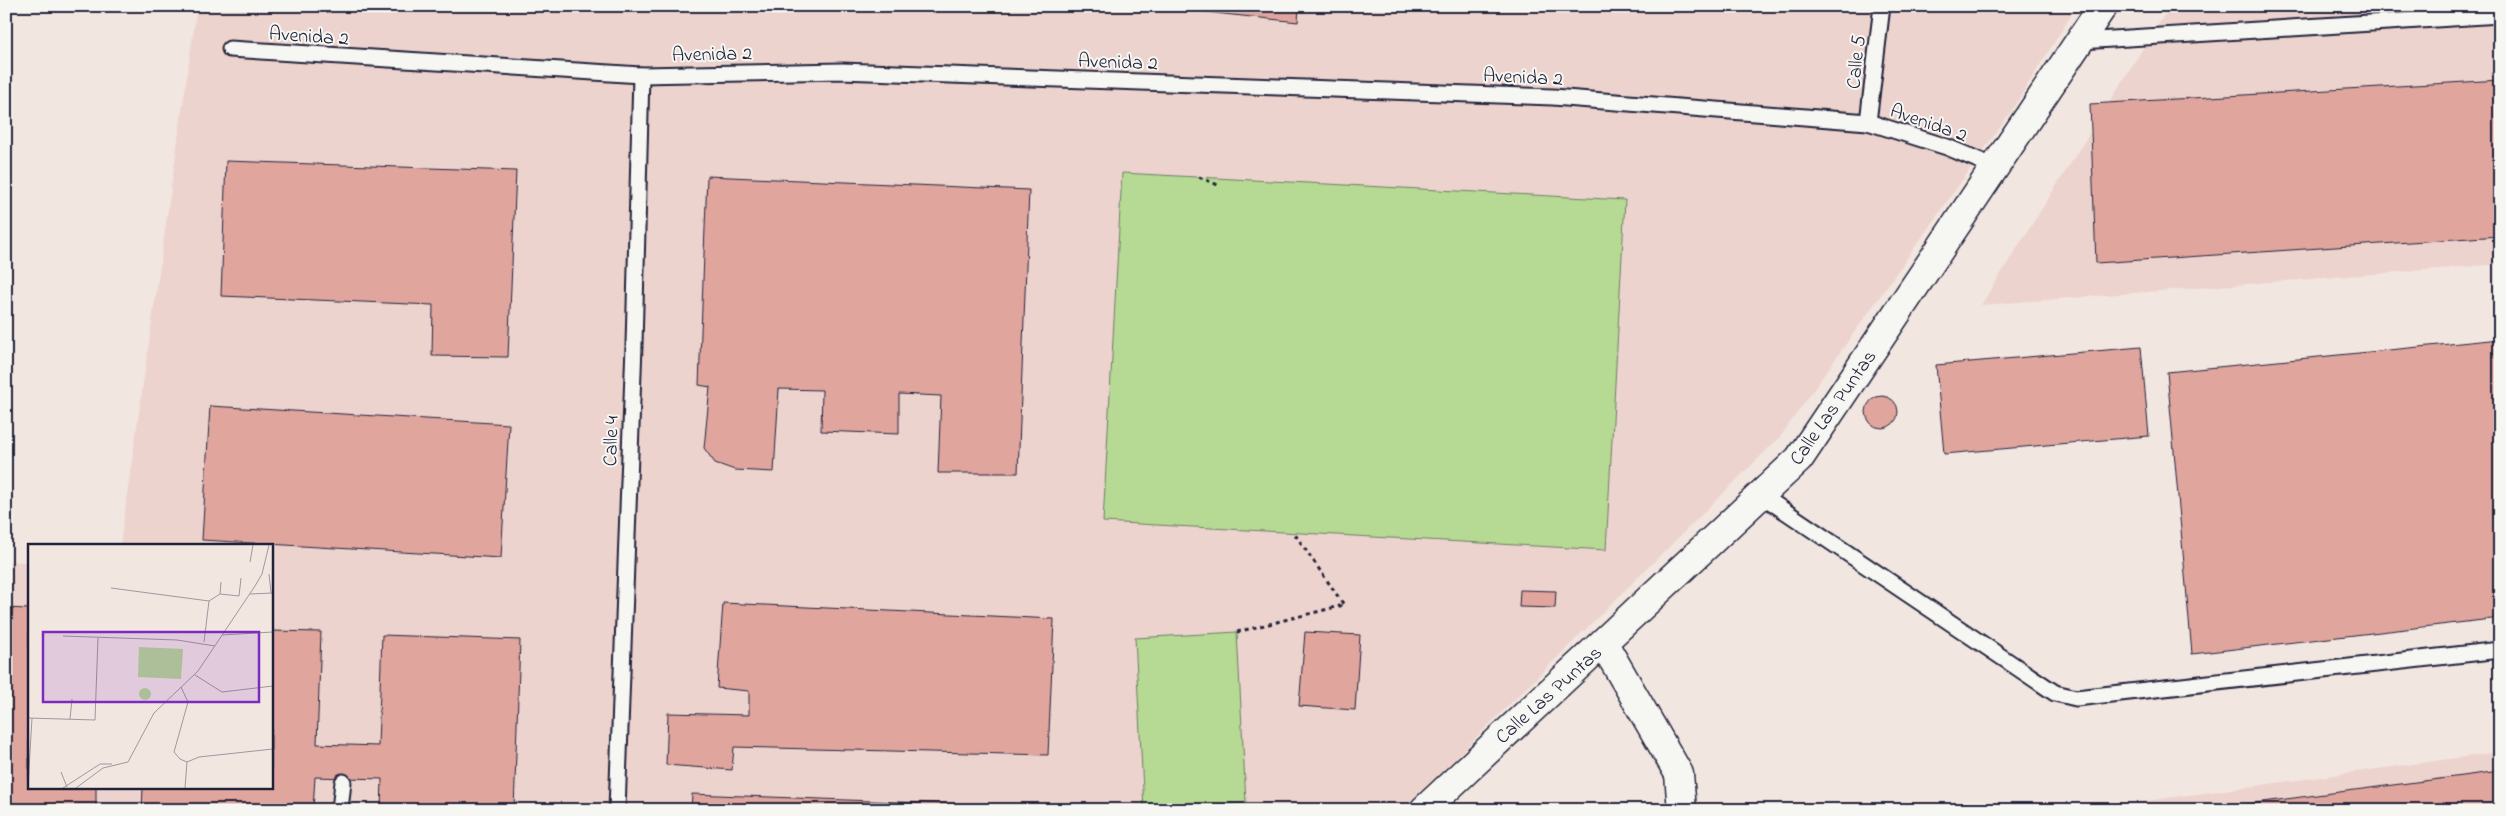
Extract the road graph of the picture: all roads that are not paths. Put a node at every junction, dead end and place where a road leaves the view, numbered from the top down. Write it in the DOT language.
graph roads {
  1 [pos="1882,6"];
  2 [pos="2103,6"];
  3 [pos="2500,15"];
  4 [pos="2080,41"];
  5 [pos="230,50"];
  6 [pos="641,75"];
  7 [pos="1868,122"];
  8 [pos="1996,167"];
  9 [pos="1761,495"];
  10 [pos="1604,644"];
  11 [pos="2500,650"];
  12 [pos="343,782"];
  13 [pos="340,810"];
  14 [pos="617,810"];
  15 [pos="1424,810"];
  16 [pos="1682,810"];
  1 -- 7 [label="lane, Calle 5"];
  2 -- 4 [label="street, Calle Las Puntas"];
  3 -- 4 [label="lane"];
  4 -- 8 [label="street, Calle Las Puntas"];
  5 -- 6 [label="lane, Avenida 2"];
  6 -- 7 [label="lane, Avenida 2"];
  6 -- 14 [label="lane, Calle 4"];
  7 -- 8 [label="lane, Avenida 2"];
  8 -- 9 [label="street, Calle Las Puntas"];
  9 -- 10 [label="street, Calle Las Puntas"];
  9 -- 11 [label="lane"];
  10 -- 15 [label="street, Calle Las Puntas"];
  10 -- 16 [label="street"];
  12 -- 13 [label="lane"];
}
